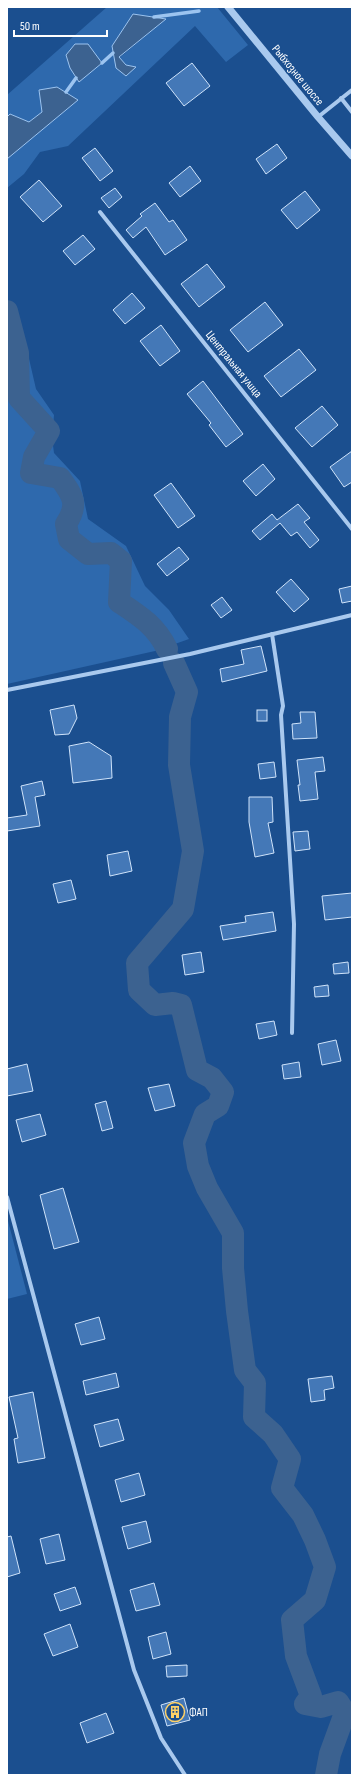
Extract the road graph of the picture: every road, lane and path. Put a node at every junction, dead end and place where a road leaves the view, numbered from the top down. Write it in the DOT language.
graph roads {
  1 [pos="228,7"];
  2 [pos="352,90"];
  3 [pos="341,98"];
  4 [pos="352,112"];
  5 [pos="318,117"];
  6 [pos="352,156"];
  7 [pos="100,212"];
  8 [pos="352,528"];
  9 [pos="352,615"];
  10 [pos="272,634"];
  11 [pos="7,690"];
  12 [pos="292,1033"];
  13 [pos="7,1197"];
  14 [pos="185,1775"];
  1 -- 5 [label="street, Рыбхозное шоссе"];
  2 -- 3 [label="street"];
  3 -- 4 [label="street"];
  3 -- 5 [label="street"];
  5 -- 6 [label="street, Рыбхозное шоссе"];
  7 -- 8 [label="street, Центральная улица"];
  9 -- 10 [label="street"];
  10 -- 11 [label="street"];
  10 -- 12 [label="street"];
  13 -- 14 [label="street"];
}
